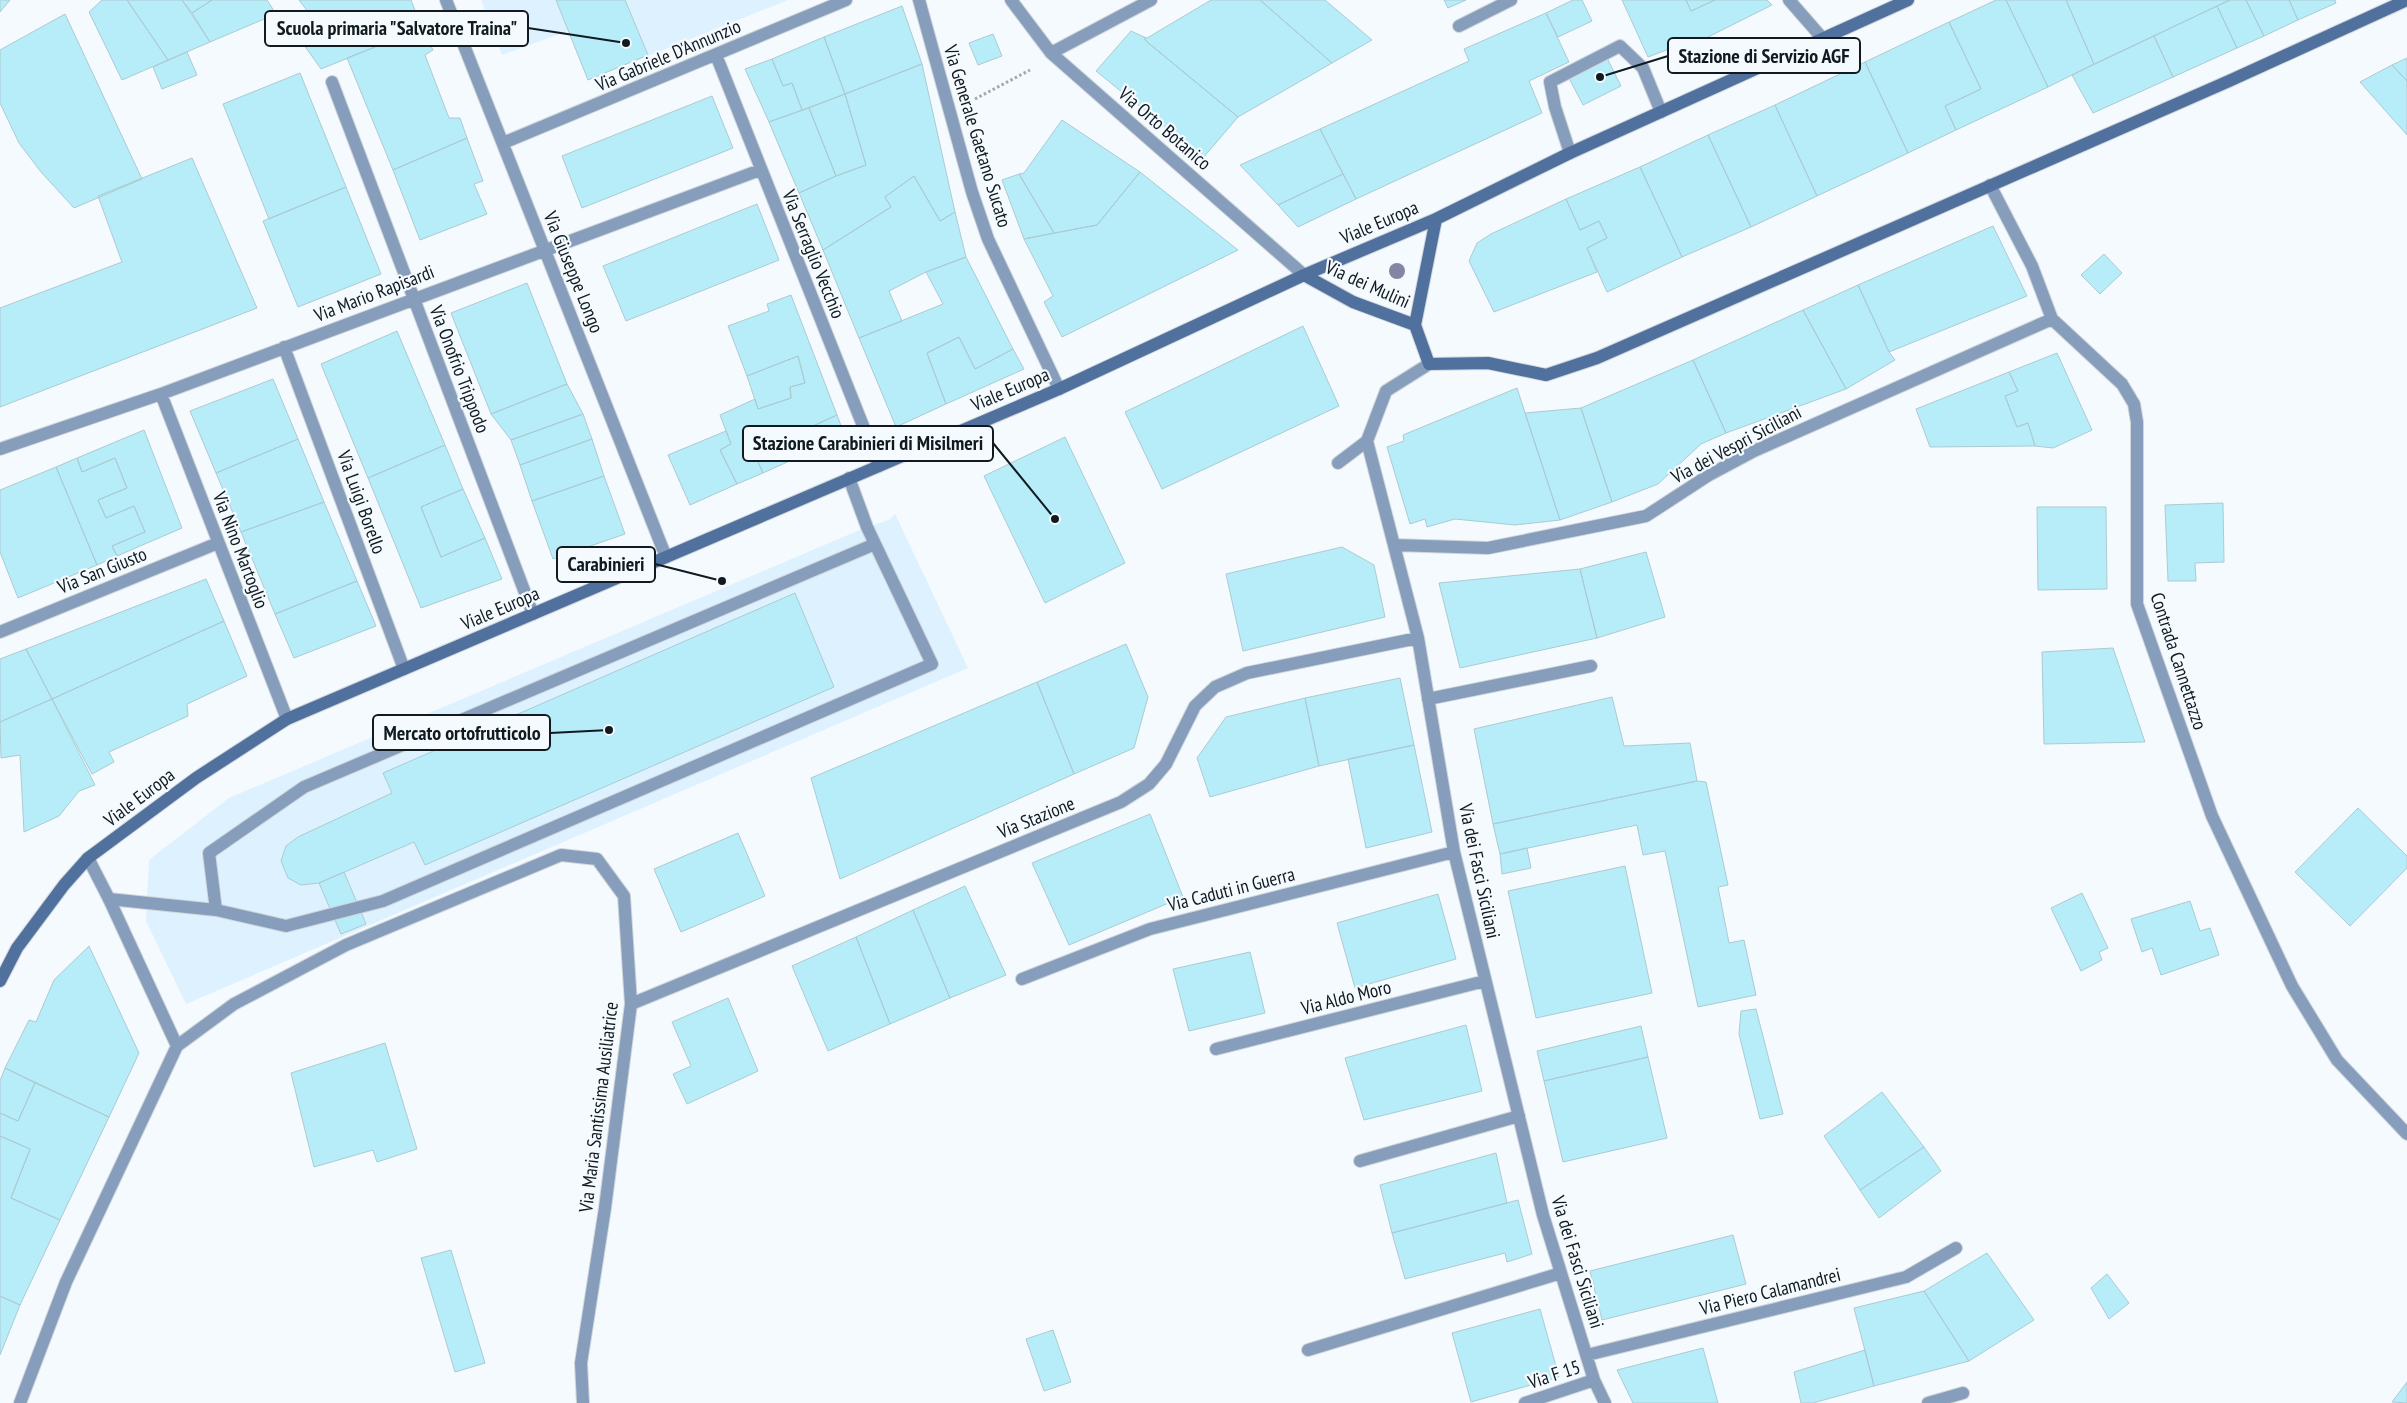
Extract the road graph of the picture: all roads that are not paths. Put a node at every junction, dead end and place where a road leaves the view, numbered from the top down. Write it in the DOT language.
graph roads {
  1 [pos="446,0"];
  2 [pos="846,0"];
  3 [pos="918,0"];
  4 [pos="1011,0"];
  5 [pos="1150,0"];
  6 [pos="1511,0"];
  7 [pos="1789,0"];
  8 [pos="1908,0"];
  9 [pos="2407,0"];
  10 [pos="1459,26"];
  11 [pos="1824,40"];
  12 [pos="1051,53"];
  13 [pos="716,56"];
  14 [pos="332,82"];
  15 [pos="1661,112"];
  16 [pos="503,143"];
  17 [pos="1570,153"];
  18 [pos="760,170"];
  19 [pos="1990,185"];
  20 [pos="1436,218"];
  21 [pos="545,250"];
  22 [pos="1304,275"];
  23 [pos="414,298"];
  24 [pos="2052,319"];
  25 [pos="1415,325"];
  26 [pos="284,347"];
  27 [pos="1429,364"];
  28 [pos="1058,389"];
  29 [pos="160,394"];
  30 [pos="1367,441"];
  31 [pos="0,449"];
  32 [pos="1338,463"];
  33 [pos="879,466"];
  34 [pos="849,478"];
  35 [pos="218,543"];
  36 [pos="875,544"];
  37 [pos="1394,545"];
  38 [pos="666,557"];
  39 [pos="533,614"];
  40 [pos="0,632"];
  41 [pos="1418,638"];
  42 [pos="1591,666"];
  43 [pos="404,669"];
  44 [pos="1428,700"];
  45 [pos="287,719"];
  46 [pos="1454,852"];
  47 [pos="88,858"];
  48 [pos="109,898"];
  49 [pos="216,910"];
  50 [pos="1022,979"];
  51 [pos="0,981"];
  52 [pos="1485,981"];
  53 [pos="631,1004"];
  54 [pos="177,1046"];
  55 [pos="1216,1049"];
  56 [pos="1519,1116"];
  57 [pos="2407,1134"];
  58 [pos="1360,1161"];
  59 [pos="1956,1248"];
  60 [pos="1561,1273"];
  61 [pos="1308,1350"];
  62 [pos="1586,1355"];
  63 [pos="1594,1380"];
  64 [pos="1962,1393"];
  65 [pos="20,1403"];
  66 [pos="583,1403"];
  67 [pos="1525,1403"];
  68 [pos="1605,1403"];
  69 [pos="1928,1403"];
  1 -- 16 [label="street, Via Giuseppe Longo"];
  2 -- 13 [label="street, Via Gabriele D'Annunzio"];
  3 -- 28 [label="street, Via Generale Gaetano Sucato"];
  4 -- 12 [label="street, Via Orto Botanico"];
  5 -- 12 [label="street"];
  6 -- 10 [label="street"];
  7 -- 11 [label="street"];
  8 -- 11 [label="main road, Viale Europa"];
  9 -- 19 [label="main road"];
  11 -- 15 [label="main road, Viale Europa"];
  12 -- 22 [label="street, Via Orto Botanico"];
  13 -- 16 [label="street, Via Gabriele D'Annunzio"];
  13 -- 18 [label="street, Via Serraglio Vecchio"];
  14 -- 23 [label="street, Via Onofrio Trippodo"];
  15 -- 17 [label="main road, Viale Europa"];
  15 -- 17 [label="street"];
  16 -- 21 [label="street, Via Giuseppe Longo"];
  17 -- 20 [label="main road, Viale Europa"];
  18 -- 21 [label="street, Via Mario Rapisardi"];
  18 -- 33 [label="street, Via Serraglio Vecchio"];
  19 -- 24 [label="street, Contrada Cannettazzo"];
  19 -- 27 [label="main road"];
  20 -- 22 [label="main road, Viale Europa"];
  20 -- 25 [label="main road"];
  21 -- 23 [label="street, Via Mario Rapisardi"];
  21 -- 38 [label="street, Via Giuseppe Longo"];
  22 -- 25 [label="main road, Via dei Mulini"];
  22 -- 28 [label="main road, Viale Europa"];
  23 -- 26 [label="street, Via Mario Rapisardi"];
  23 -- 39 [label="street, Via Onofrio Trippodo"];
  24 -- 37 [label="street, Via dei Vespri Siciliani"];
  24 -- 57 [label="street, Contrada Cannettazzo"];
  25 -- 27 [label="main road, Via dei Mulini"];
  26 -- 29 [label="street, Via Mario Rapisardi"];
  26 -- 43 [label="street, Via Luigi Borello"];
  27 -- 30 [label="street"];
  28 -- 33 [label="main road, Viale Europa"];
  29 -- 31 [label="street, Via Mario Rapisardi"];
  29 -- 35 [label="street, Via Nino Martoglio"];
  30 -- 32 [label="street"];
  30 -- 37 [label="street, Via dei Fasci Siciliani"];
  33 -- 34 [label="main road, Viale Europa"];
  34 -- 36 [label="street"];
  34 -- 38 [label="main road, Viale Europa"];
  35 -- 40 [label="street, Via San Giusto"];
  35 -- 45 [label="street, Via Nino Martoglio"];
  36 -- 49 [label="street"];
  36 -- 49 [label="street"];
  37 -- 41 [label="street, Via dei Fasci Siciliani"];
  38 -- 39 [label="main road, Viale Europa"];
  39 -- 43 [label="main road, Viale Europa"];
  41 -- 44 [label="street, Via dei Fasci Siciliani"];
  41 -- 53 [label="street, Via Stazione"];
  42 -- 44 [label="street"];
  43 -- 45 [label="main road, Viale Europa"];
  44 -- 46 [label="street, Via dei Fasci Siciliani"];
  45 -- 47 [label="main road, Viale Europa"];
  46 -- 50 [label="street, Via Caduti in Guerra"];
  46 -- 52 [label="street, Via dei Fasci Siciliani"];
  47 -- 48 [label="street"];
  47 -- 51 [label="main road, Viale Europa"];
  48 -- 49 [label="street"];
  48 -- 54 [label="street"];
  52 -- 55 [label="street, Via Aldo Moro"];
  52 -- 56 [label="street, Via dei Fasci Siciliani"];
  53 -- 54 [label="street, Via Maria Santissima Ausiliatrice"];
  53 -- 66 [label="street, Via Maria Santissima Ausiliatrice"];
  54 -- 65 [label="street"];
  56 -- 58 [label="street"];
  56 -- 60 [label="street, Via dei Fasci Siciliani"];
  59 -- 62 [label="street, Via Piero Calamandrei"];
  60 -- 61 [label="street"];
  60 -- 62 [label="street, Via dei Fasci Siciliani"];
  62 -- 63 [label="street, Via dei Fasci Siciliani"];
  63 -- 67 [label="street, Via F 15"];
  63 -- 68 [label="street, Via dei Fasci Siciliani"];
  64 -- 69 [label="street"];
}
